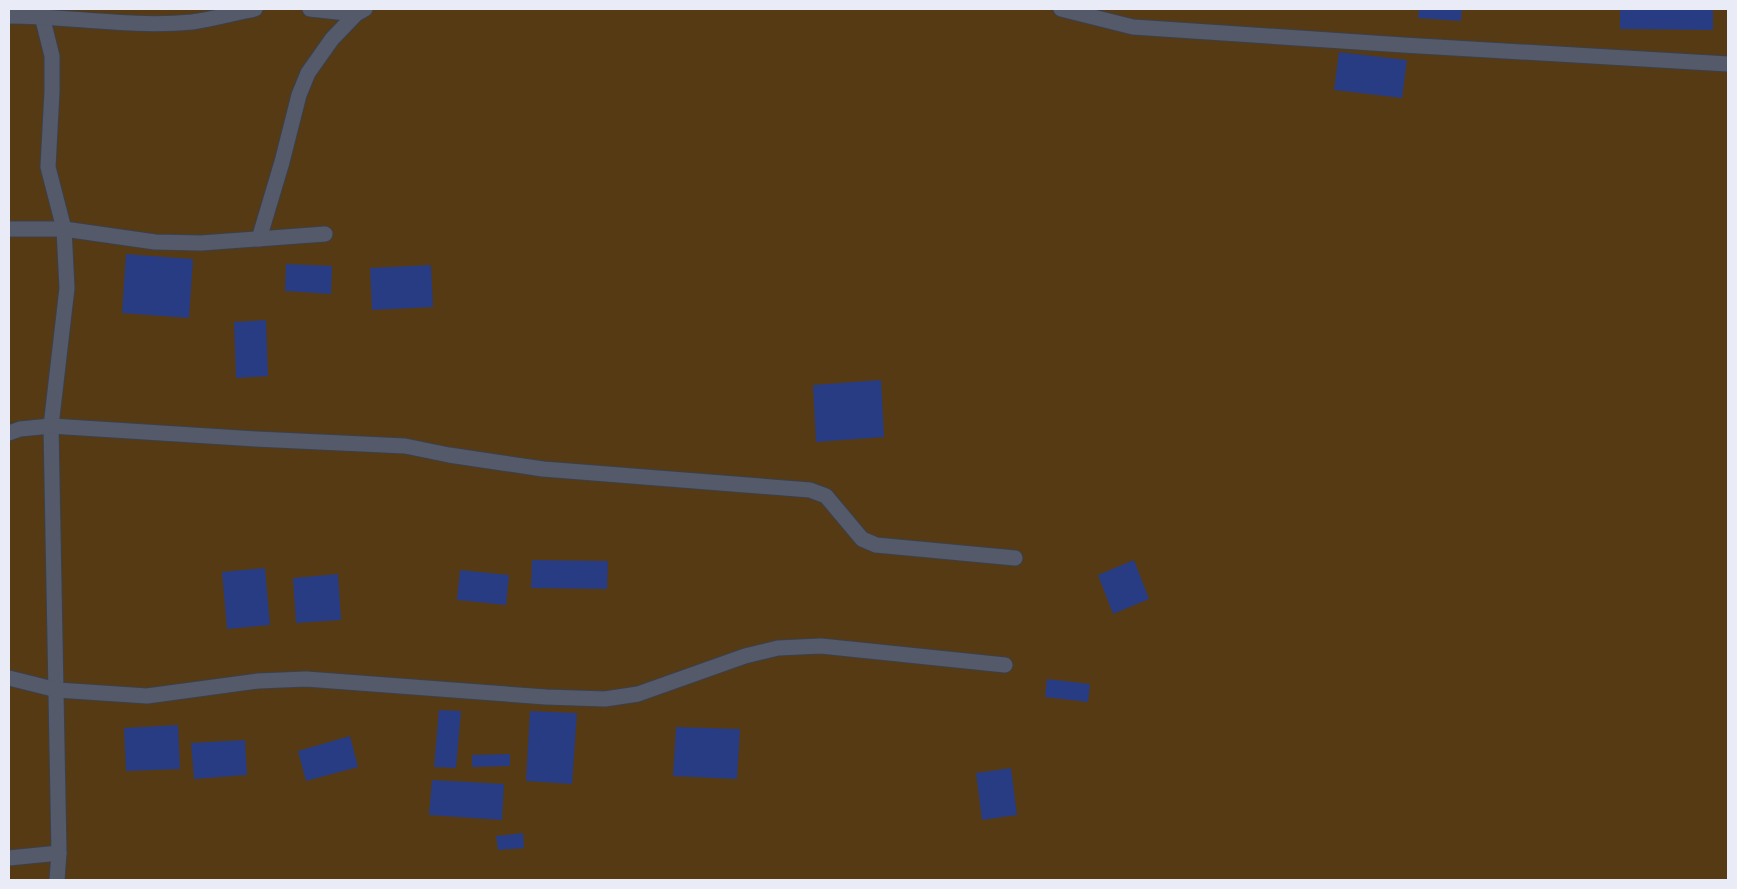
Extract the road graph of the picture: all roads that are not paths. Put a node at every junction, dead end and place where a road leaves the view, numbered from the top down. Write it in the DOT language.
graph roads {
  1 [pos="255,9"];
  2 [pos="310,9"];
  3 [pos="1061,9"];
  4 [pos="361,11"];
  5 [pos="43,12"];
  6 [pos="9,16"];
  7 [pos="1728,64"];
  8 [pos="9,229"];
  9 [pos="64,229"];
  10 [pos="325,234"];
  11 [pos="259,239"];
  12 [pos="51,426"];
  13 [pos="9,432"];
  14 [pos="1015,558"];
  15 [pos="1005,665"];
  16 [pos="9,678"];
  17 [pos="57,690"];
  18 [pos="59,853"];
  19 [pos="9,858"];
  20 [pos="57,880"];
  1 -- 5 [label="street"];
  2 -- 4 [label="street"];
  3 -- 7 [label="street"];
  4 -- 11 [label="street"];
  5 -- 6 [label="street"];
  5 -- 9 [label="street"];
  8 -- 9 [label="street"];
  9 -- 11 [label="street"];
  9 -- 12 [label="street"];
  10 -- 11 [label="street"];
  12 -- 13 [label="street"];
  12 -- 14 [label="street"];
  12 -- 17 [label="street"];
  15 -- 17 [label="street"];
  16 -- 17 [label="street"];
  17 -- 18 [label="street"];
  18 -- 19 [label="street"];
  18 -- 20 [label="street"];
}
